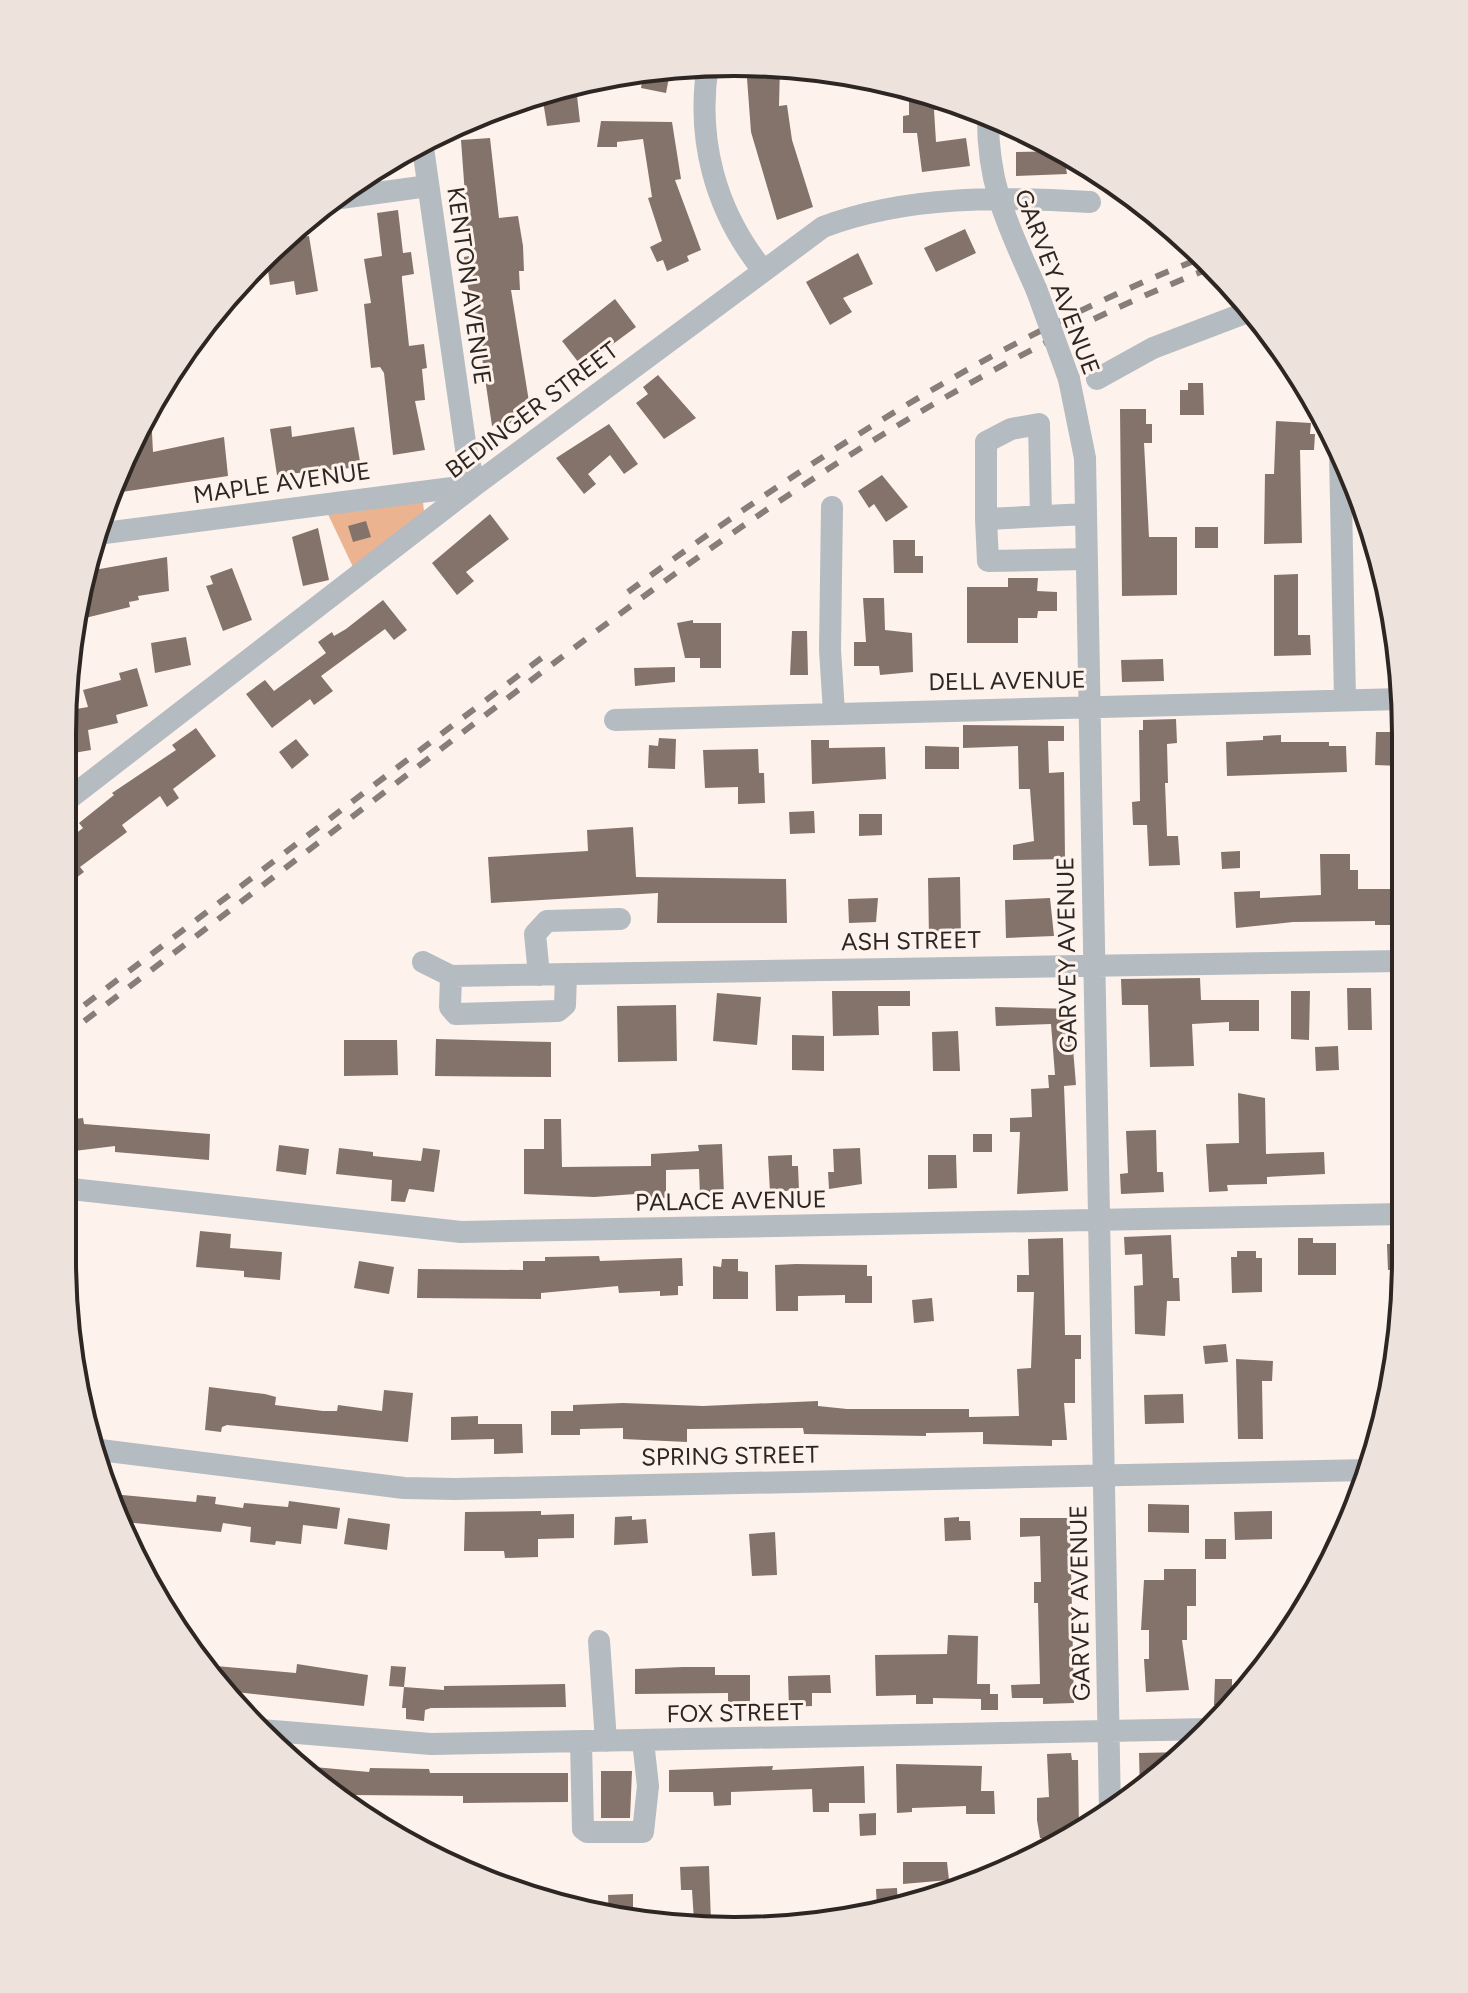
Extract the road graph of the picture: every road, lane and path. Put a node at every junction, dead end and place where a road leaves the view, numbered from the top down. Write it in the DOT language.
graph roads {
  1 [pos="707,77"];
  2 [pos="988,127"];
  3 [pos="424,154"];
  4 [pos="428,186"];
  5 [pos="355,196"];
  6 [pos="996,197"];
  7 [pos="1090,202"];
  8 [pos="762,269"];
  9 [pos="1241,315"];
  10 [pos="1097,379"];
  11 [pos="1341,479"];
  12 [pos="475,485"];
  13 [pos="832,507"];
  14 [pos="1086,514"];
  15 [pos="1041,516"];
  16 [pos="986,519"];
  17 [pos="108,533"];
  18 [pos="1087,559"];
  19 [pos="1391,699"];
  20 [pos="1345,700"];
  21 [pos="1089,705"];
  22 [pos="834,712"];
  23 [pos="615,720"];
  24 [pos="76,793"];
  25 [pos="620,919"];
  26 [pos="1392,961"];
  27 [pos="423,962"];
  28 [pos="1093,963"];
  29 [pos="566,974"];
  30 [pos="539,975"];
  31 [pos="451,976"];
  32 [pos="76,1190"];
  33 [pos="1392,1214"];
  34 [pos="1098,1220"];
  35 [pos="105,1451"];
  36 [pos="1357,1470"];
  37 [pos="1103,1477"];
  38 [pos="599,1641"];
  39 [pos="1194,1729"];
  40 [pos="1109,1730"];
  41 [pos="277,1731"];
  42 [pos="606,1741"];
  43 [pos="643,1741"];
  44 [pos="581,1742"];
  45 [pos="1110,1799"];
  1 -- 8 [label="street"];
  2 -- 6 [label="street, GARVEY AVENUE"];
  3 -- 4 [label="street, KENTON AVENUE"];
  4 -- 5 [label="street"];
  4 -- 12 [label="street, KENTON AVENUE"];
  6 -- 7 [label="street, BEDINGER STREET"];
  6 -- 8 [label="street, BEDINGER STREET"];
  6 -- 14 [label="street, GARVEY AVENUE, bridge"];
  8 -- 12 [label="street, BEDINGER STREET"];
  9 -- 10 [label="street"];
  11 -- 20 [label="street"];
  12 -- 17 [label="street, MAPLE AVENUE"];
  12 -- 24 [label="street, BEDINGER STREET"];
  13 -- 22 [label="street"];
  14 -- 15 [label="street"];
  14 -- 18 [label="street, GARVEY AVENUE"];
  15 -- 16 [label="street"];
  15 -- 16 [label="street"];
  16 -- 18 [label="street"];
  18 -- 21 [label="street, GARVEY AVENUE"];
  19 -- 20 [label="street, DELL AVENUE"];
  20 -- 21 [label="street, DELL AVENUE"];
  21 -- 22 [label="street, DELL AVENUE"];
  21 -- 28 [label="street, GARVEY AVENUE"];
  22 -- 23 [label="street, DELL AVENUE"];
  25 -- 30 [label="street"];
  26 -- 28 [label="street, ASH STREET"];
  27 -- 31 [label="street, ASH STREET"];
  28 -- 29 [label="street, ASH STREET"];
  28 -- 34 [label="street, GARVEY AVENUE"];
  29 -- 30 [label="street, ASH STREET"];
  29 -- 31 [label="street"];
  30 -- 31 [label="street, ASH STREET"];
  32 -- 34 [label="street, PALACE AVENUE"];
  33 -- 34 [label="street, PALACE AVENUE"];
  34 -- 37 [label="street, GARVEY AVENUE"];
  35 -- 37 [label="street, SPRING STREET"];
  36 -- 37 [label="street, SPRING STREET"];
  37 -- 40 [label="street, GARVEY AVENUE"];
  38 -- 42 [label="street"];
  39 -- 40 [label="street, FOX STREET"];
  40 -- 43 [label="street, FOX STREET"];
  40 -- 45 [label="street, GARVEY AVENUE"];
  41 -- 44 [label="street, FOX STREET"];
  42 -- 43 [label="street, FOX STREET"];
  42 -- 44 [label="street, FOX STREET"];
  43 -- 44 [label="street"];
}
